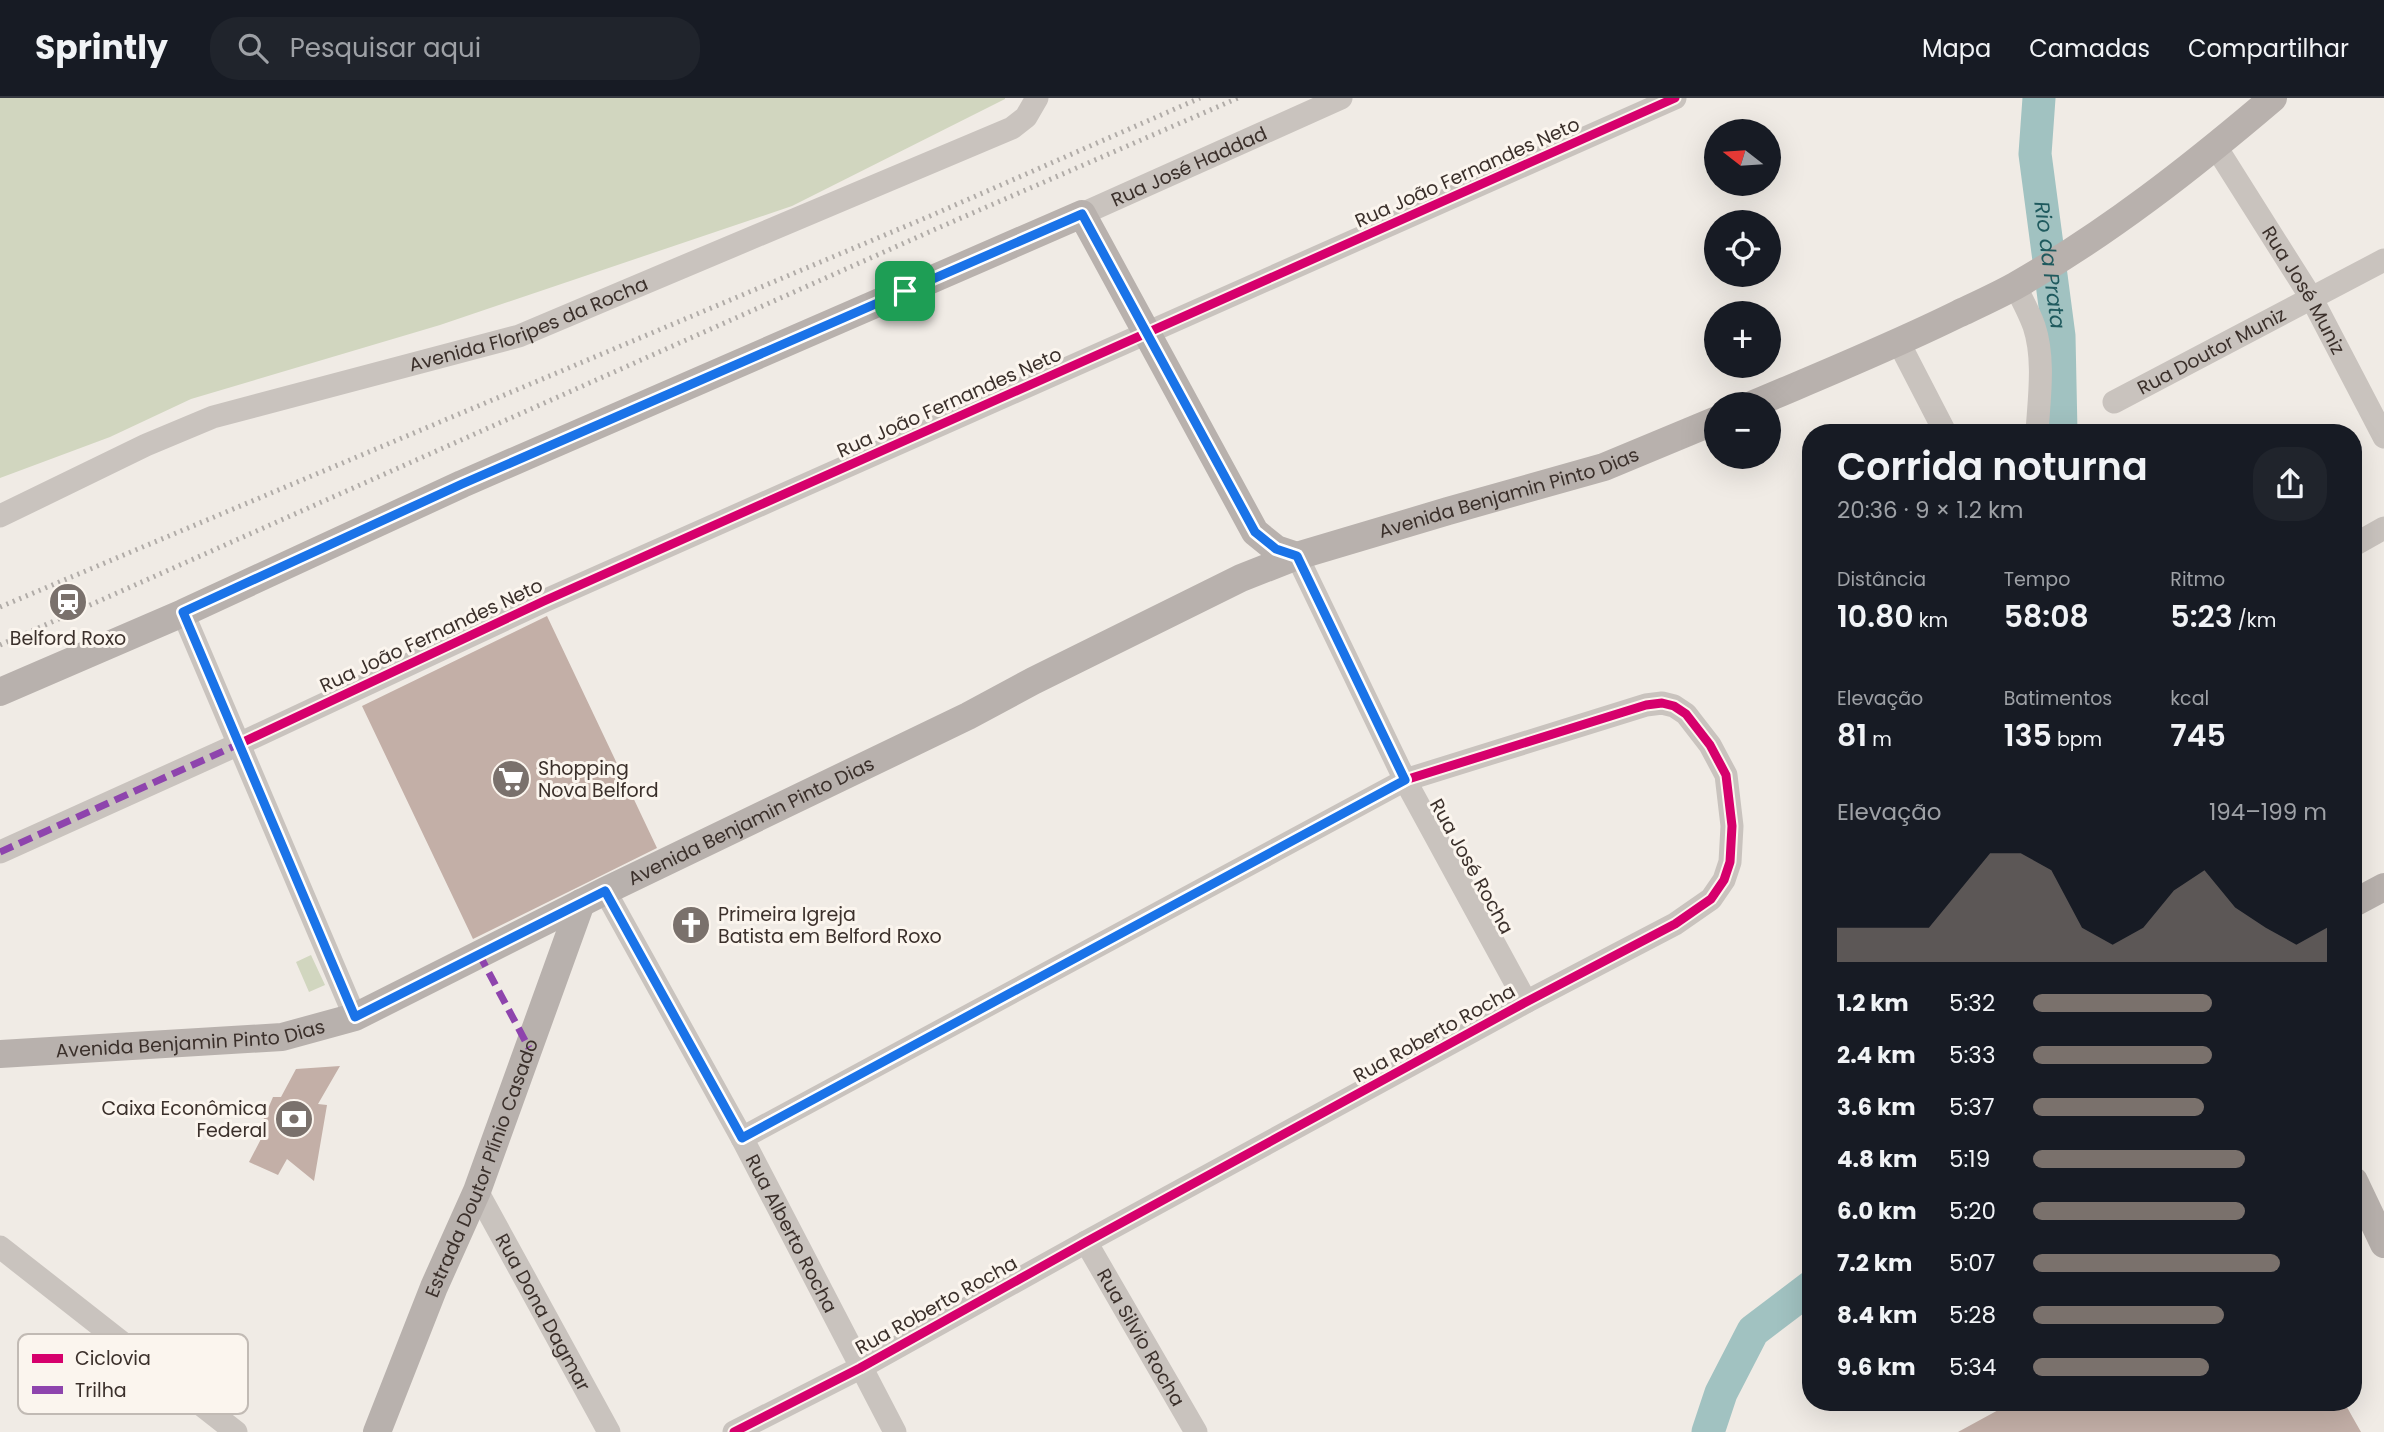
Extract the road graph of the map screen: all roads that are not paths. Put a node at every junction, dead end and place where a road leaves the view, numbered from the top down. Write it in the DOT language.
graph roads {
  1 [pos="1037,98"];
  2 [pos="1341,98"];
  3 [pos="1675,98"];
  4 [pos="2273,98"];
  5 [pos="2216,147"];
  6 [pos="1082,214"];
  7 [pos="2384,260"];
  8 [pos="2021,282"];
  9 [pos="2312,299"];
  10 [pos="1147,333"];
  11 [pos="1899,343"];
  12 [pos="1781,393"];
  13 [pos="2115,402"];
  14 [pos="1941,424"];
  15 [pos="2038,424"];
  16 [pos="1704,425"];
  17 [pos="2384,437"];
  18 [pos="0,516"];
  19 [pos="2384,528"];
  20 [pos="1255,532"];
  21 [pos="2362,540"];
  22 [pos="1297,556"];
  23 [pos="1241,578"];
  24 [pos="183,612"];
  25 [pos="0,692"];
  26 [pos="239,744"];
  27 [pos="1405,780"];
  28 [pos="0,852"];
  29 [pos="2384,887"];
  30 [pos="593,897"];
  31 [pos="2362,899"];
  32 [pos="1526,1002"];
  33 [pos="355,1017"];
  34 [pos="0,1054"];
  35 [pos="742,1138"];
  36 [pos="477,1191"];
  37 [pos="2362,1198"];
  38 [pos="1086,1242"];
  39 [pos="2384,1244"];
  40 [pos="0,1247"];
  41 [pos="111,1334"];
  42 [pos="860,1368"];
  43 [pos="213,1414"];
  44 [pos="236,1432"];
  45 [pos="377,1432"];
  46 [pos="609,1432"];
  47 [pos="734,1432"];
  48 [pos="895,1432"];
  49 [pos="1196,1432"];
  1 -- 18 [label="street, Avenida Floripes da Rocha"];
  2 -- 6 [label="street, Rua José Haddad"];
  3 -- 10 [label="street, Rua João Fernandes Neto"];
  4 -- 5 [label="main road"];
  5 -- 8 [label="main road"];
  5 -- 9 [label="street, Rua José Muniz"];
  6 -- 10 [label="main road"];
  6 -- 24 [label="main road, Rua José Haddad"];
  7 -- 9 [label="street, Rua Doutor Muniz"];
  8 -- 11 [label="main road"];
  8 -- 15 [label="street"];
  9 -- 13 [label="street, Rua Doutor Muniz"];
  9 -- 17 [label="street, Rua José Muniz"];
  10 -- 20 [label="main road"];
  10 -- 26 [label="street, Rua João Fernandes Neto"];
  11 -- 12 [label="main road"];
  11 -- 14 [label="street"];
  16 -- 22 [label="main road, Avenida Benjamin Pinto Dias"];
  19 -- 21 [label="street"];
  20 -- 22 [label="main road"];
  20 -- 23 [label="main road"];
  22 -- 23 [label="main road, Avenida Benjamin Pinto Dias"];
  22 -- 27 [label="street, Rua José Rocha"];
  23 -- 30 [label="main road, Avenida Benjamin Pinto Dias"];
  24 -- 25 [label="main road, Rua José Haddad"];
  24 -- 26 [label="street"];
  26 -- 28 [label="street, Rua João Fernandes Neto"];
  26 -- 33 [label="street"];
  27 -- 32 [label="street, Rua José Rocha"];
  27 -- 32 [label="street, Rua Roberto Rocha"];
  27 -- 35 [label="street, Rua Roberto Rocha"];
  29 -- 31 [label="main road"];
  30 -- 33 [label="main road, Avenida Benjamin Pinto Dias"];
  30 -- 35 [label="street, Rua Alberto Rocha"];
  30 -- 36 [label="main road, Estrada Doutor Plínio Casado"];
  32 -- 38 [label="street, Rua Roberto Rocha"];
  33 -- 34 [label="main road, Avenida Benjamin Pinto Dias"];
  35 -- 42 [label="street, Rua Alberto Rocha"];
  36 -- 45 [label="main road, Estrada Doutor Plínio Casado"];
  36 -- 46 [label="street, Rua Dona Dagmar"];
  37 -- 39 [label="main road"];
  38 -- 42 [label="street, Rua Roberto Rocha"];
  38 -- 49 [label="street, Rua Silvio Rocha"];
  40 -- 41 [label="street"];
  42 -- 47 [label="street, Rua Roberto Rocha"];
  42 -- 48 [label="street, Rua Alberto Rocha"];
  43 -- 44 [label="street"];
}
